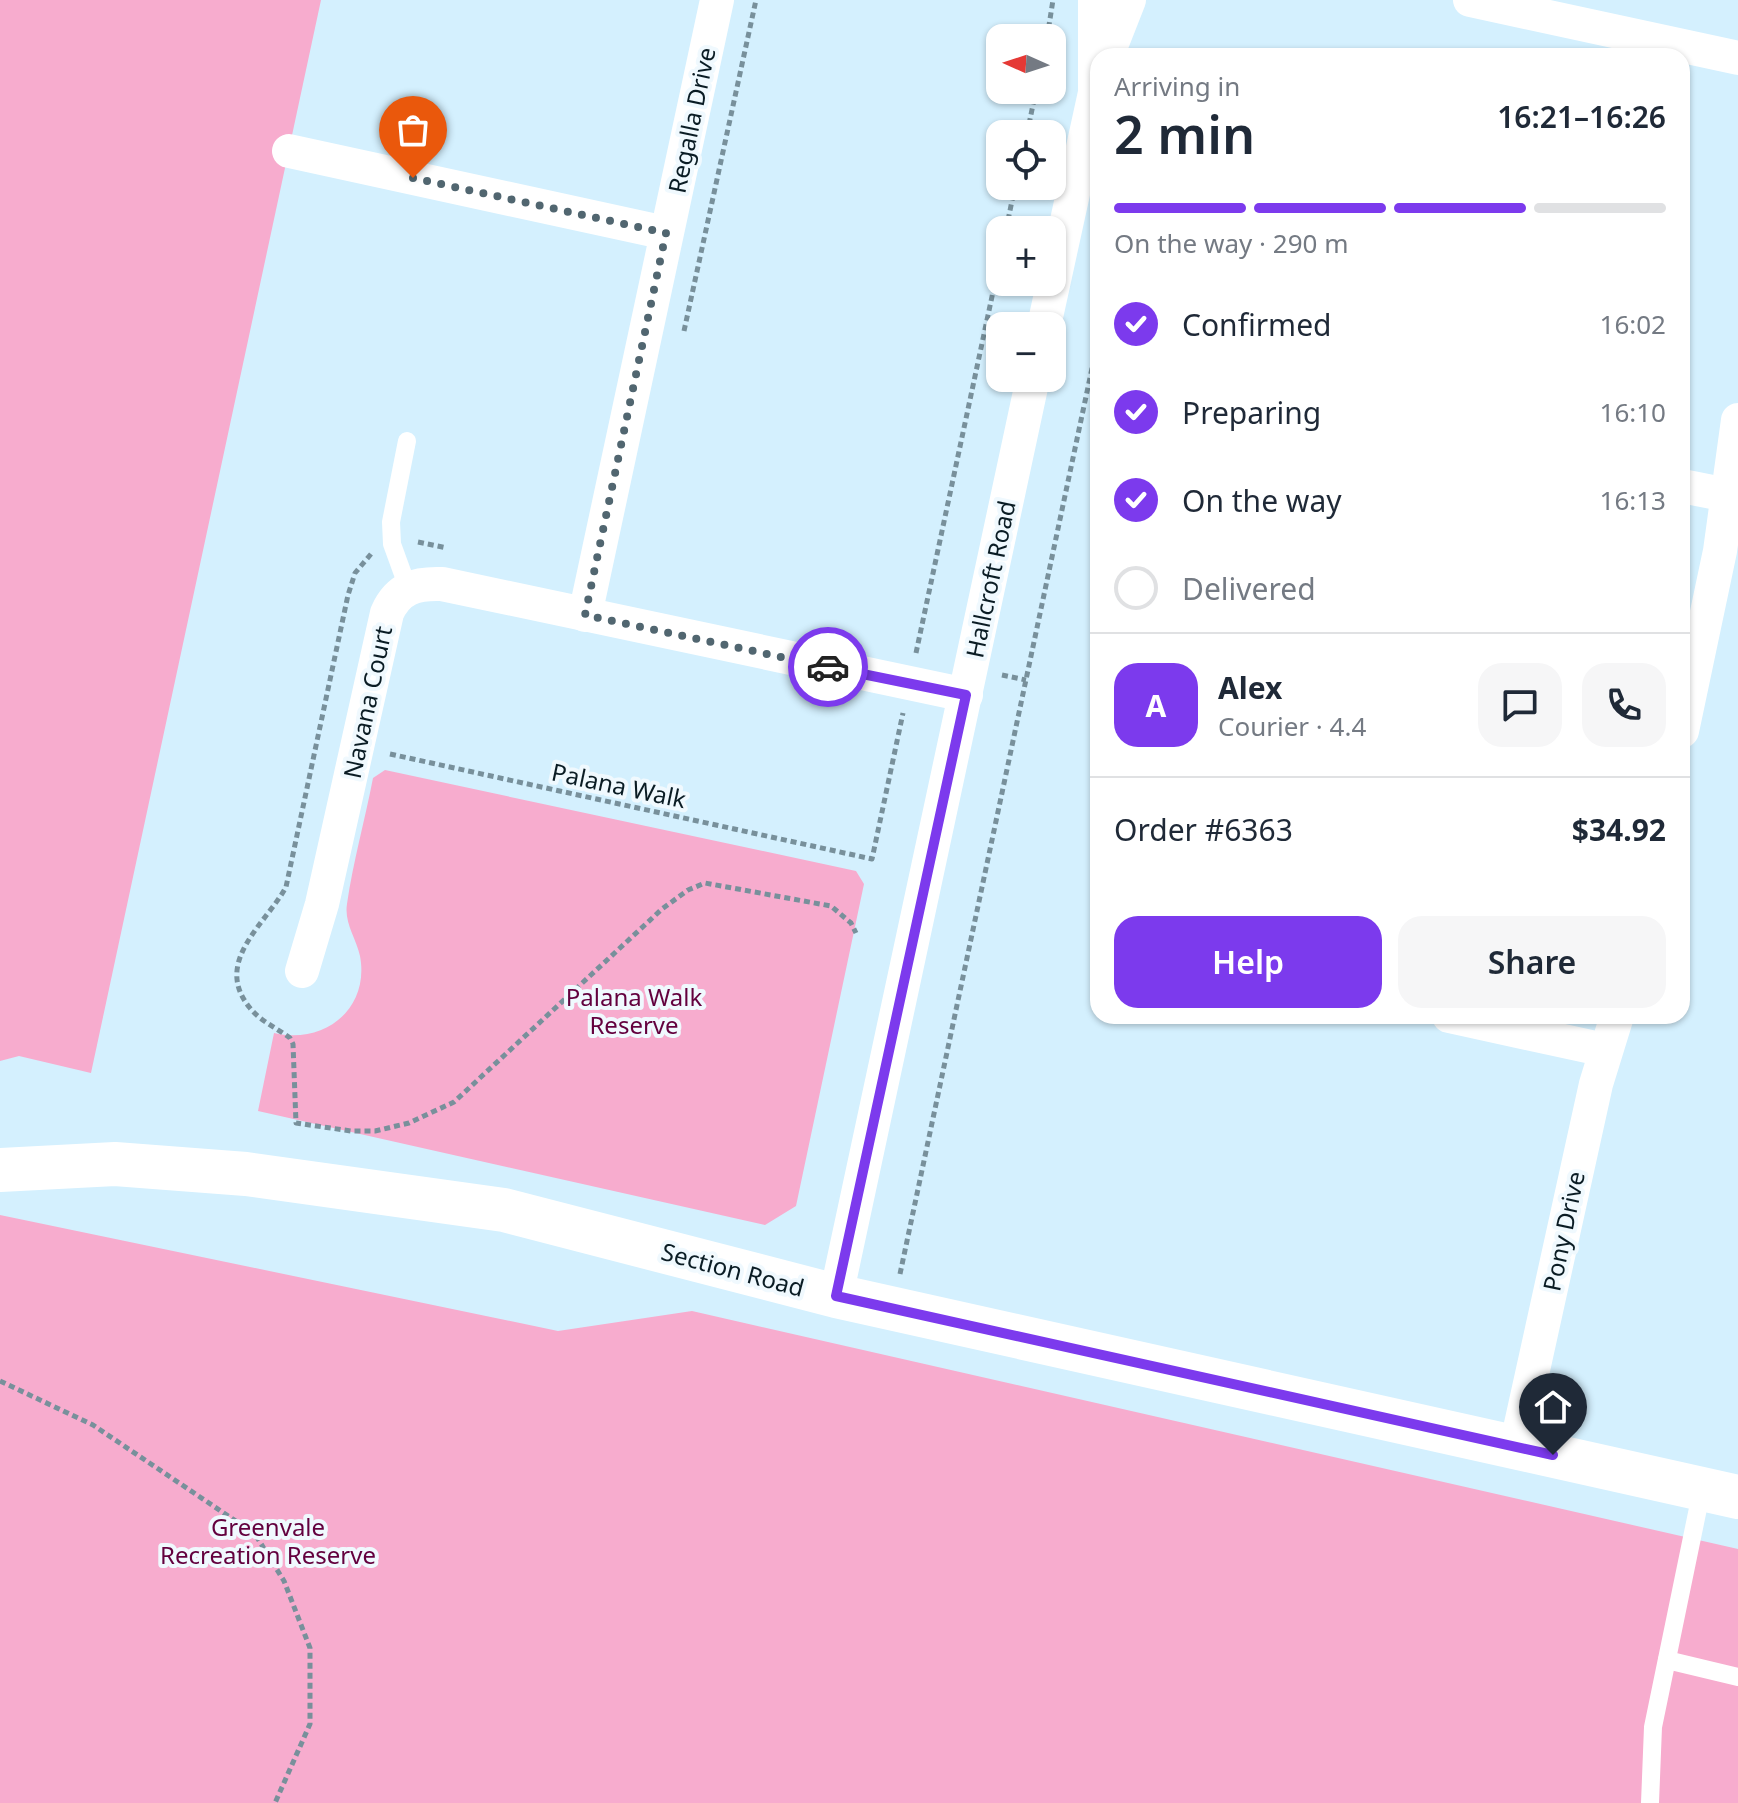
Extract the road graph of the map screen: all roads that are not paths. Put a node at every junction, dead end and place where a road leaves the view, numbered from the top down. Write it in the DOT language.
graph roads {
  1 [pos="717,0"];
  2 [pos="1095,0"];
  3 [pos="1129,0"];
  4 [pos="1470,0"];
  5 [pos="1096,48"];
  6 [pos="1110,48"];
  7 [pos="1738,58"];
  8 [pos="1090,111"];
  9 [pos="289,151"];
  10 [pos="666,233"];
  11 [pos="1047,312"];
  12 [pos="1030,392"];
  13 [pos="1738,420"];
  14 [pos="407,441"];
  15 [pos="1690,488"];
  16 [pos="1727,495"];
  17 [pos="408,588"];
  18 [pos="585,615"];
  19 [pos="1690,694"];
  20 [pos="966,695"];
  21 [pos="302,971"];
  22 [pos="1486,1024"];
  23 [pos="1614,1024"];
  24 [pos="1605,1050"];
  25 [pos="0,1170"];
  26 [pos="836,1296"];
  27 [pos="1516,1447"];
  28 [pos="1720,1493"];
  29 [pos="1667,1660"];
  30 [pos="1738,1677"];
  31 [pos="1650,1803"];
  1 -- 10 [label="street, Regalla Drive"];
  2 -- 5 [label="street"];
  3 -- 6 [label="street"];
  4 -- 7 [label="street"];
  8 -- 11 [label="street"];
  9 -- 10 [label="street"];
  10 -- 18 [label="street, Regalla Drive"];
  12 -- 20 [label="street, Hallcroft Road"];
  13 -- 16 [label="street"];
  14 -- 17 [label="lane"];
  15 -- 16 [label="street"];
  16 -- 19 [label="street"];
  17 -- 18 [label="street"];
  17 -- 21 [label="street, Navana Court"];
  18 -- 20 [label="street"];
  20 -- 26 [label="street, Hallcroft Road"];
  22 -- 24 [label="street"];
  23 -- 24 [label="street, Pony Drive"];
  24 -- 27 [label="street, Pony Drive"];
  25 -- 26 [label="street, Section Road"];
  26 -- 27 [label="street, Section Road"];
  27 -- 28 [label="street, Section Road"];
  28 -- 29 [label="lane"];
  29 -- 30 [label="lane"];
  29 -- 31 [label="lane"];
}
